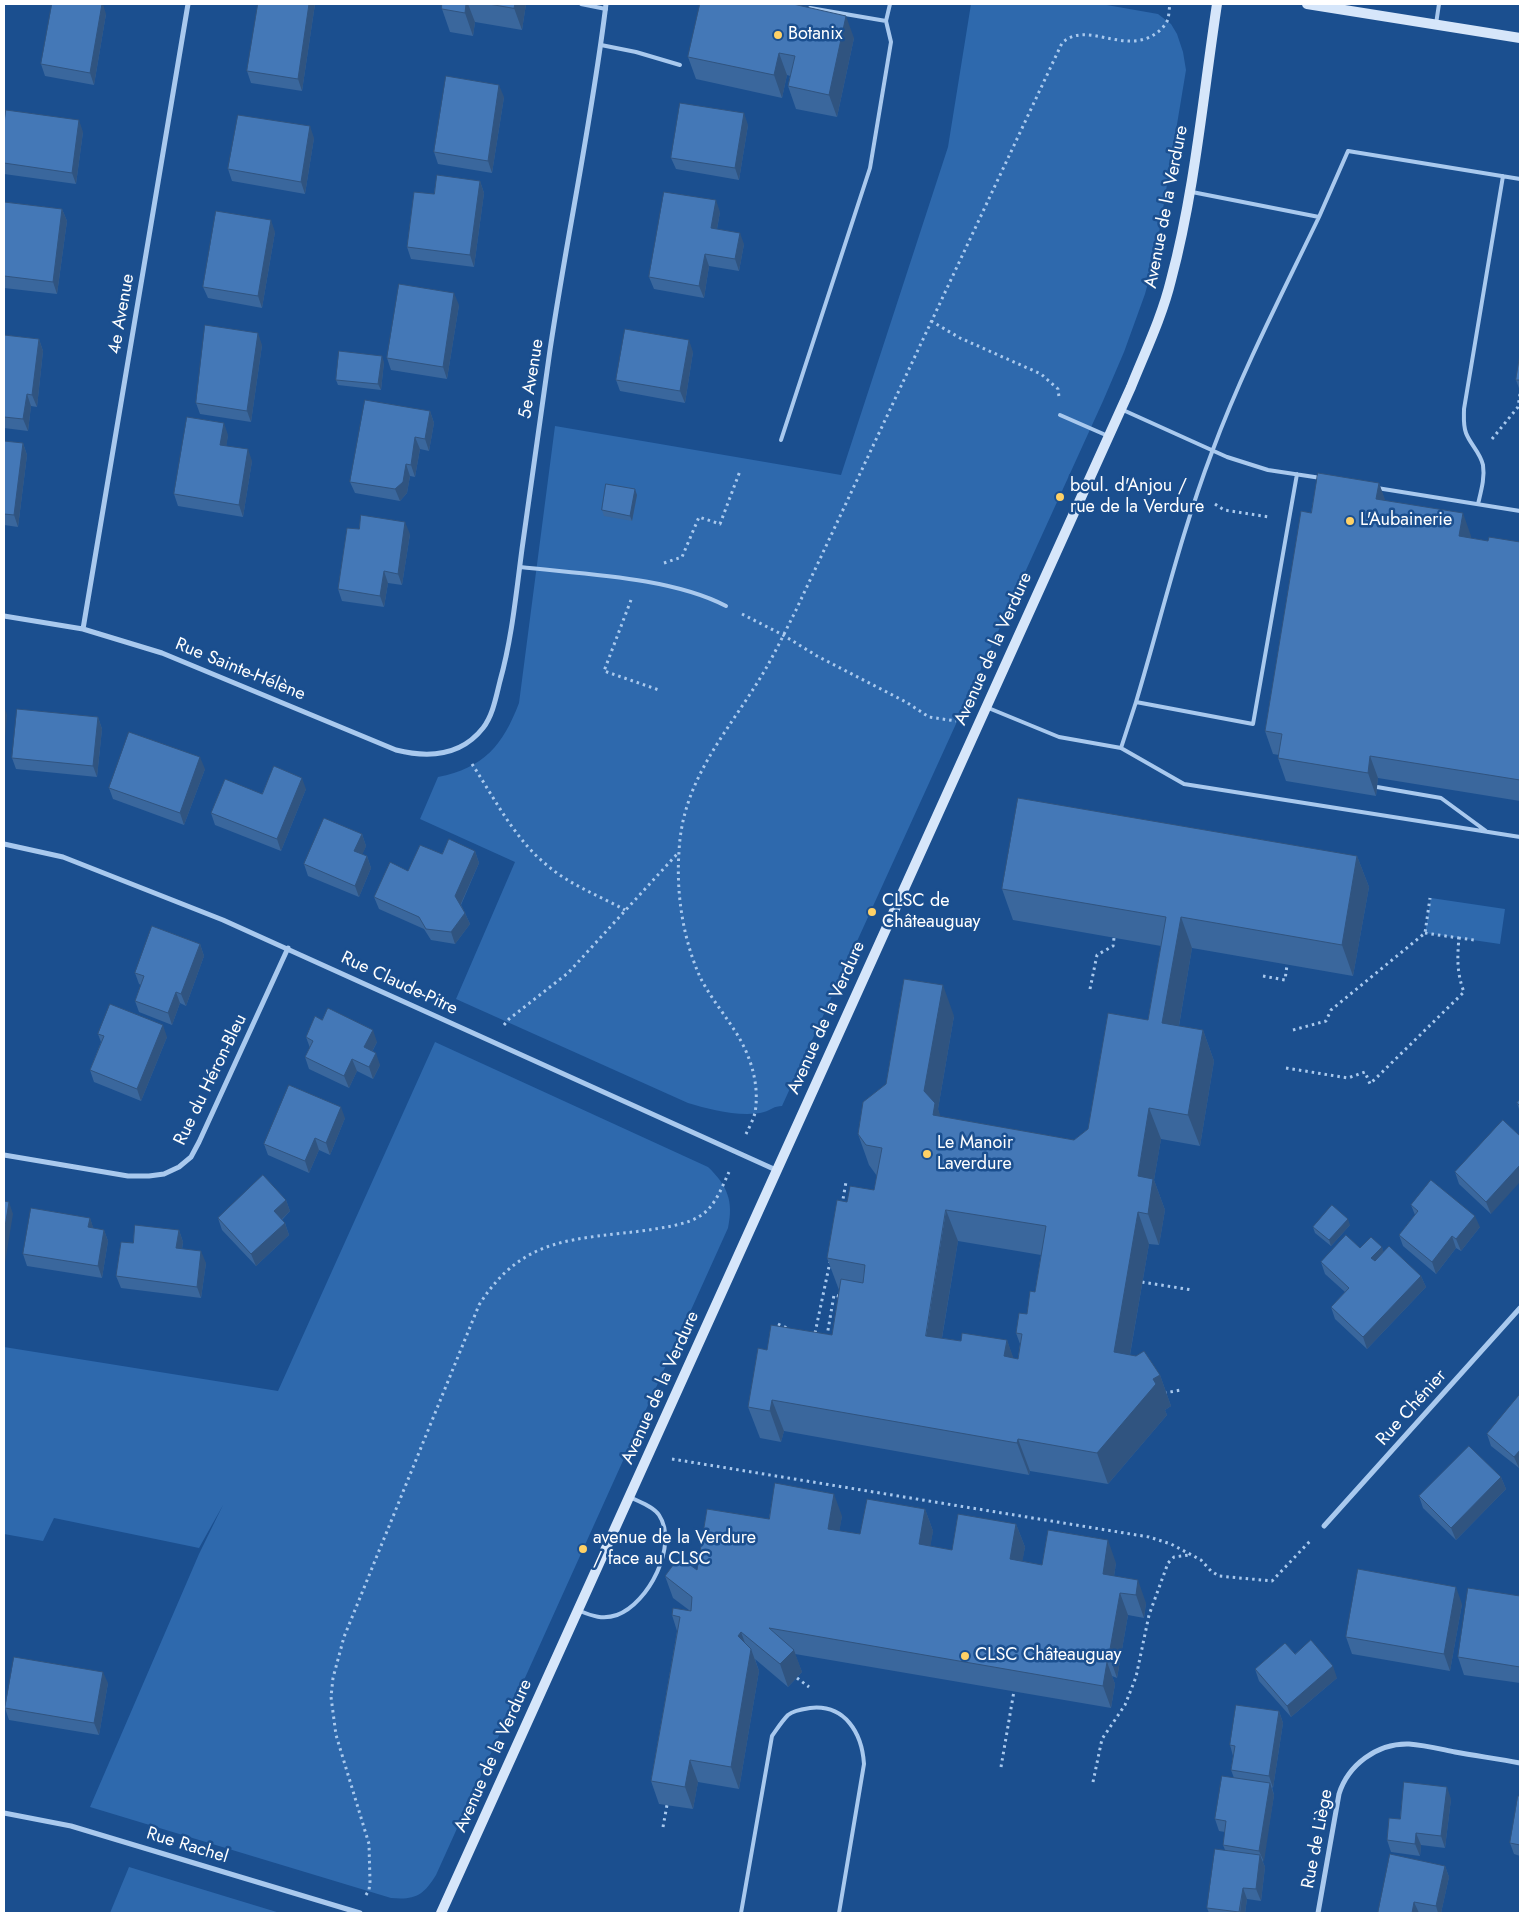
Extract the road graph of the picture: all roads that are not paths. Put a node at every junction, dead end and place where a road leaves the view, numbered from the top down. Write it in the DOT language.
graph roads {
  1 [pos="188,4"];
  2 [pos="581,4"];
  3 [pos="890,4"];
  4 [pos="1217,4"];
  5 [pos="1307,4"];
  6 [pos="1439,4"];
  7 [pos="606,6"];
  8 [pos="805,7"];
  9 [pos="886,21"];
  10 [pos="1435,25"];
  11 [pos="1520,38"];
  12 [pos="601,45"];
  13 [pos="680,65"];
  14 [pos="1503,176"];
  15 [pos="1520,179"];
  16 [pos="1189,192"];
  17 [pos="1319,217"];
  18 [pos="1121,409"];
  19 [pos="1060,415"];
  20 [pos="1108,436"];
  21 [pos="781,440"];
  22 [pos="1212,450"];
  23 [pos="1297,474"];
  24 [pos="1329,480"];
  25 [pos="1368,486"];
  26 [pos="1478,504"];
  27 [pos="1520,511"];
  28 [pos="520,567"];
  29 [pos="726,606"];
  30 [pos="4,616"];
  31 [pos="83,629"];
  32 [pos="1136,702"];
  33 [pos="986,707"];
  34 [pos="461,747"];
  35 [pos="1121,748"];
  36 [pos="1377,787"];
  37 [pos="1487,832"];
  38 [pos="1520,836"];
  39 [pos="4,844"];
  40 [pos="288,948"];
  41 [pos="4,1155"];
  42 [pos="776,1170"];
  43 [pos="1520,1308"];
  44 [pos="630,1497"];
  45 [pos="1324,1526"];
  46 [pos="578,1610"];
  47 [pos="1520,1763"];
  48 [pos="4,1813"];
  49 [pos="360,1913"];
  50 [pos="441,1913"];
  51 [pos="741,1913"];
  52 [pos="839,1913"];
  53 [pos="1318,1913"];
  1 -- 31 [label="street, 4e Avenue"];
  2 -- 7 [label="lane"];
  3 -- 9 [label="lane"];
  4 -- 16 [label="street, Avenue de la Verdure"];
  5 -- 10 [label="street"];
  6 -- 10 [label="lane"];
  7 -- 12 [label="street, 5e Avenue"];
  8 -- 9 [label="lane"];
  9 -- 21 [label="lane"];
  10 -- 11 [label="street"];
  12 -- 13 [label="lane"];
  12 -- 28 [label="street, 5e Avenue"];
  14 -- 15 [label="lane"];
  14 -- 17 [label="lane"];
  14 -- 26 [label="lane"];
  16 -- 17 [label="lane"];
  16 -- 18 [label="street, Avenue de la Verdure"];
  17 -- 22 [label="lane"];
  18 -- 20 [label="street, Avenue de la Verdure"];
  18 -- 22 [label="lane"];
  19 -- 20 [label="lane"];
  20 -- 33 [label="street, Avenue de la Verdure"];
  22 -- 23 [label="lane"];
  22 -- 32 [label="lane"];
  23 -- 24 [label="lane"];
  23 -- 32 [label="lane"];
  25 -- 26 [label="lane"];
  26 -- 27 [label="lane"];
  28 -- 29 [label="lane"];
  28 -- 34 [label="street, 5e Avenue"];
  30 -- 31 [label="street, Rue Sainte-Hélène"];
  31 -- 34 [label="street, Rue Sainte-Hélène"];
  32 -- 35 [label="lane"];
  33 -- 35 [label="lane"];
  33 -- 42 [label="street, Avenue de la Verdure"];
  35 -- 37 [label="lane"];
  36 -- 37 [label="lane"];
  37 -- 38 [label="lane"];
  39 -- 40 [label="street, Rue Claude-Pitre"];
  40 -- 41 [label="street, Rue du Héron-Bleu"];
  40 -- 42 [label="street, Rue Claude-Pitre"];
  42 -- 44 [label="street, Avenue de la Verdure"];
  43 -- 45 [label="street, Rue Chénier"];
  44 -- 46 [label="street, Avenue de la Verdure"];
  44 -- 46 [label="lane"];
  46 -- 50 [label="street, Avenue de la Verdure"];
  47 -- 53 [label="street, Rue de Liège"];
  48 -- 49 [label="street, Rue Rachel"];
  51 -- 52 [label="lane"];
}
